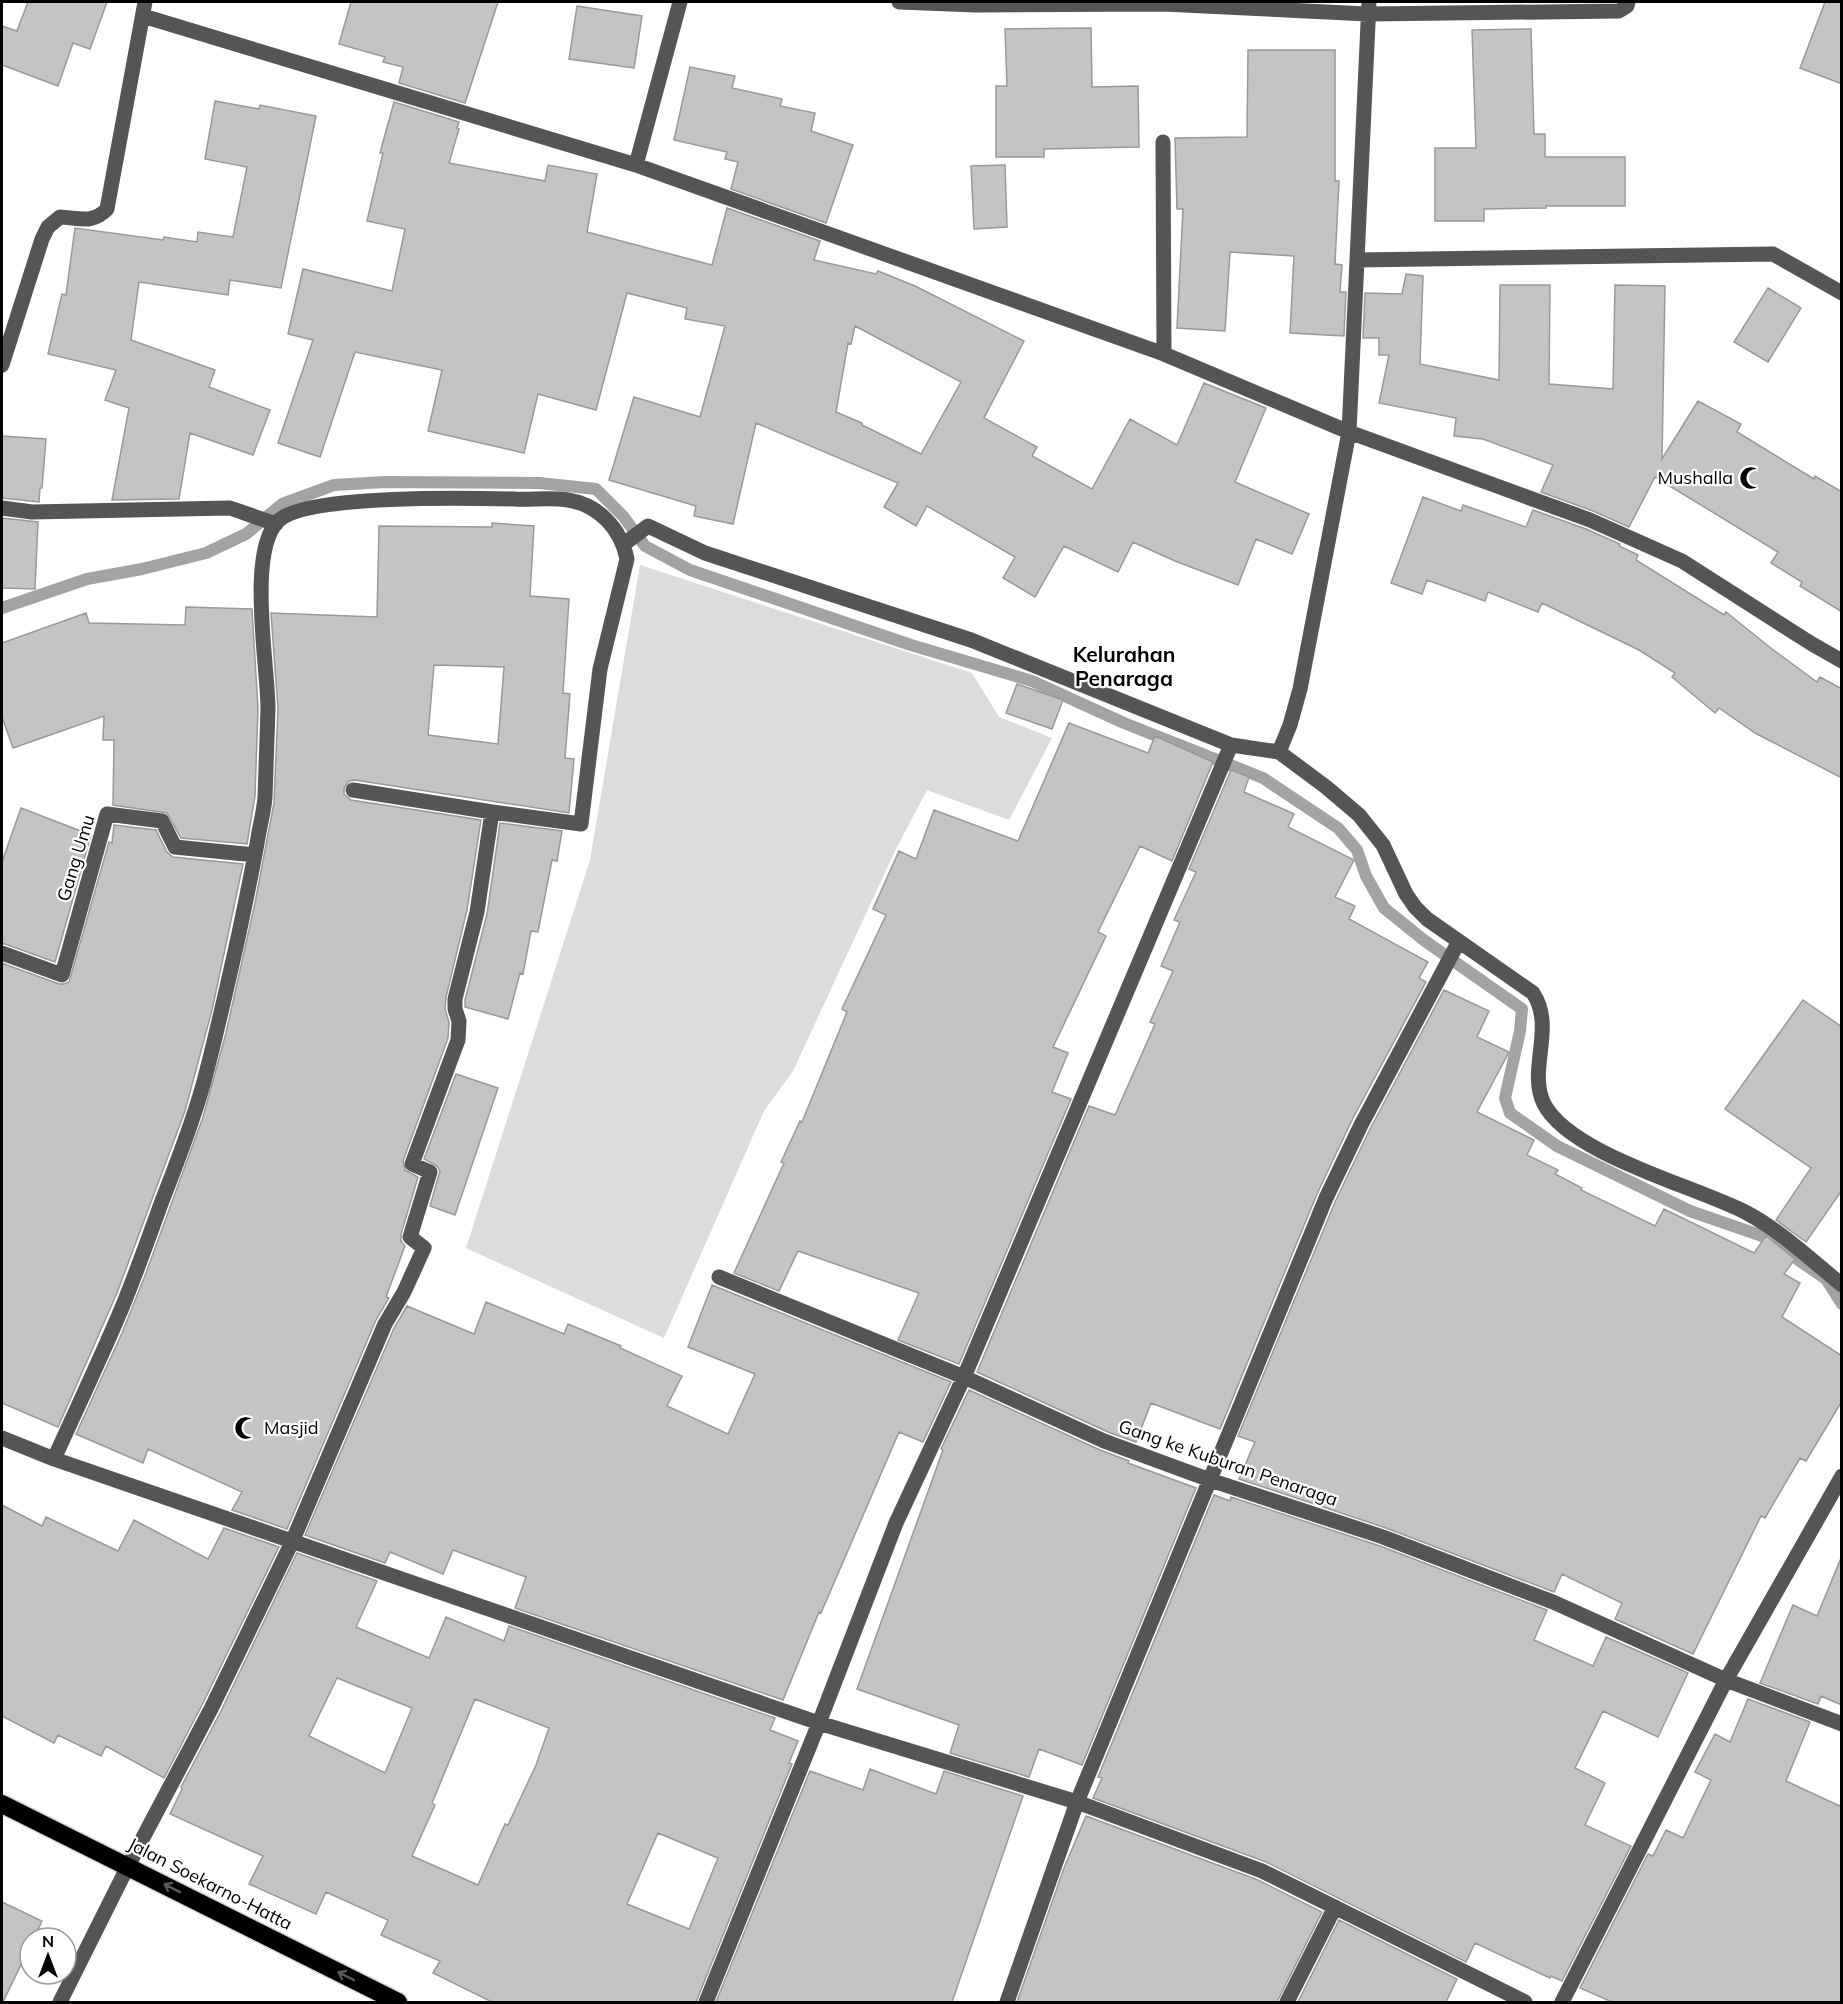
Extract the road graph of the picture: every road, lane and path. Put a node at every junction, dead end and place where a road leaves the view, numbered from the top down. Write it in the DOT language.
graph roads {
  1 [pos="680,2"];
  2 [pos="899,2"];
  3 [pos="1628,2"];
  4 [pos="1368,8"];
  5 [pos="144,9"];
  6 [pos="1163,142"];
  7 [pos="636,165"];
  8 [pos="1358,260"];
  9 [pos="1842,293"];
  10 [pos="1164,354"];
  11 [pos="2,365"];
  12 [pos="1349,432"];
  13 [pos="2,508"];
  14 [pos="276,524"];
  15 [pos="624,544"];
  16 [pos="1842,661"];
  17 [pos="1230,747"];
  18 [pos="1279,752"];
  19 [pos="352,790"];
  20 [pos="492,812"];
  21 [pos="255,855"];
  22 [pos="1460,941"];
  23 [pos="2,954"];
  24 [pos="719,1276"];
  25 [pos="1842,1284"];
  26 [pos="964,1377"];
  27 [pos="2,1438"];
  28 [pos="54,1459"];
  29 [pos="1842,1476"];
  30 [pos="1210,1480"];
  31 [pos="292,1542"];
  32 [pos="1726,1680"];
  33 [pos="819,1723"];
  34 [pos="1842,1724"];
  35 [pos="1077,1802"];
  36 [pos="2,1804"];
  37 [pos="128,1866"];
  38 [pos="1335,1907"];
  39 [pos="60,2002"];
  40 [pos="399,2002"];
  41 [pos="706,2002"];
  42 [pos="1007,2002"];
  43 [pos="1287,2002"];
  44 [pos="1525,2002"];
  45 [pos="1562,2002"];
  1 -- 7 [label="street"];
  2 -- 4 [label="street"];
  3 -- 4 [label="street"];
  4 -- 8 [label="street"];
  5 -- 7 [label="street"];
  5 -- 11 [label="street"];
  6 -- 10 [label="street"];
  7 -- 10 [label="street"];
  8 -- 9 [label="street"];
  8 -- 12 [label="street"];
  10 -- 12 [label="street"];
  12 -- 16 [label="street"];
  12 -- 18 [label="street"];
  13 -- 14 [label="street"];
  14 -- 15 [label="street"];
  14 -- 21 [label="street"];
  15 -- 17 [label="street"];
  15 -- 20 [label="street"];
  17 -- 18 [label="street"];
  17 -- 26 [label="street"];
  18 -- 22 [label="street"];
  19 -- 20 [label="street"];
  20 -- 31 [label="street"];
  21 -- 23 [label="street, Gang Umu"];
  21 -- 28 [label="street"];
  22 -- 25 [label="street"];
  22 -- 30 [label="street"];
  24 -- 26 [label="street, Gang ke Kuburan Penaraga"];
  26 -- 30 [label="street, Gang ke Kuburan Penaraga"];
  26 -- 33 [label="street"];
  27 -- 28 [label="street"];
  28 -- 31 [label="street"];
  29 -- 32 [label="street"];
  30 -- 32 [label="street, Gang ke Kuburan Penaraga"];
  30 -- 35 [label="street"];
  31 -- 33 [label="street"];
  31 -- 37 [label="street"];
  32 -- 34 [label="street, Gang ke Kuburan Penaraga"];
  32 -- 45 [label="street"];
  33 -- 35 [label="street"];
  33 -- 41 [label="street"];
  35 -- 38 [label="street"];
  35 -- 42 [label="street"];
  36 -- 37 [label="highway, Jalan Soekarno-Hatta"];
  37 -- 39 [label="street"];
  40 -- 37 [label="highway, Jalan Soekarno-Hatta, one-way"];
  38 -- 43 [label="street"];
  38 -- 44 [label="street"];
}
